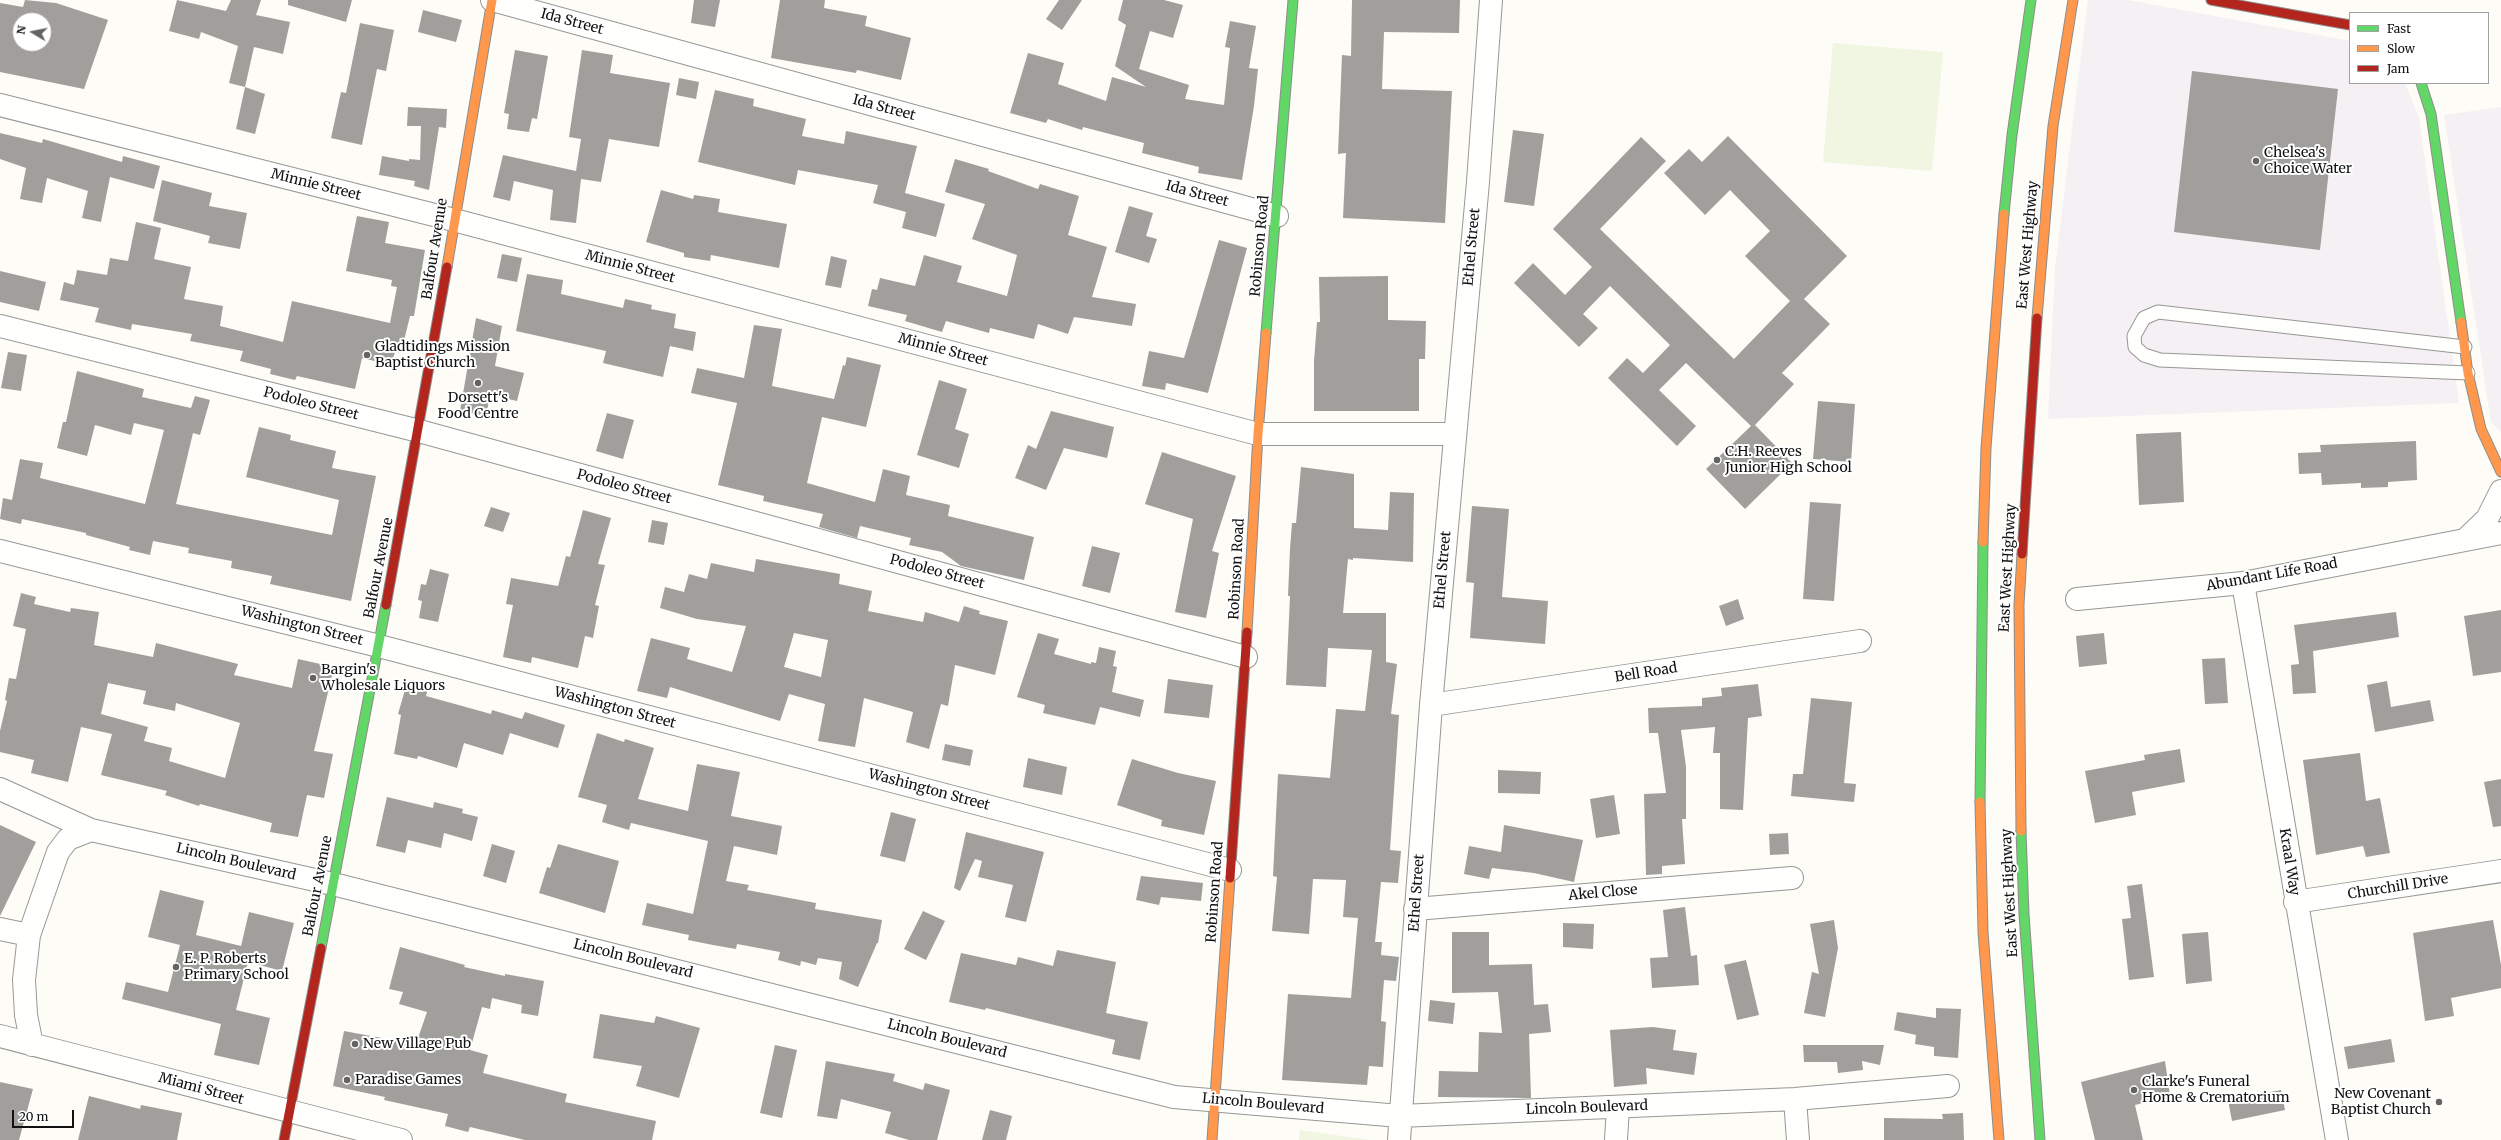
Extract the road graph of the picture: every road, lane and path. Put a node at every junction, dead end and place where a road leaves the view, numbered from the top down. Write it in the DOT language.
graph roads {
  1 [pos="492,0"];
  2 [pos="1293,0"];
  3 [pos="1491,0"];
  4 [pos="2031,0"];
  5 [pos="2072,0"];
  6 [pos="2211,0"];
  7 [pos="2349,25"];
  8 [pos="2421,84"];
  9 [pos="0,105"];
  10 [pos="1277,216"];
  11 [pos="454,220"];
  12 [pos="0,326"];
  13 [pos="2465,347"];
  14 [pos="2468,373"];
  15 [pos="419,431"];
  16 [pos="1258,434"];
  17 [pos="1455,434"];
  18 [pos="2501,472"];
  19 [pos="2501,491"];
  20 [pos="2501,533"];
  21 [pos="2466,539"];
  22 [pos="0,551"];
  23 [pos="2243,583"];
  24 [pos="2078,599"];
  25 [pos="1860,641"];
  26 [pos="379,646"];
  27 [pos="1246,656"];
  28 [pos="1431,705"];
  29 [pos="0,789"];
  30 [pos="91,830"];
  31 [pos="1230,870"];
  32 [pos="2501,871"];
  33 [pos="1792,878"];
  34 [pos="333,884"];
  35 [pos="2295,902"];
  36 [pos="1415,909"];
  37 [pos="0,929"];
  38 [pos="29,935"];
  39 [pos="0,1036"];
  40 [pos="32,1045"];
  41 [pos="1948,1086"];
  42 [pos="1216,1099"];
  43 [pos="1795,1099"];
  44 [pos="1618,1107"];
  45 [pos="289,1112"];
  46 [pos="1400,1116"];
  47 [pos="284,1140"];
  48 [pos="401,1140"];
  49 [pos="1212,1140"];
  50 [pos="1399,1140"];
  51 [pos="1616,1140"];
  52 [pos="1798,1140"];
  53 [pos="1999,1140"];
  54 [pos="2040,1140"];
  55 [pos="2336,1140"];
  1 -- 10 [label="street, Ida Street"];
  1 -- 11 [label="main road, Balfour Avenue"];
  2 -- 10 [label="main road, Robinson Road"];
  3 -- 17 [label="street, Ethel Street"];
  4 -- 53 [label="main road, East West Highway"];
  5 -- 54 [label="main road, East West Highway"];
  6 -- 7 [label="main road"];
  8 -- 13 [label="main road"];
  9 -- 11 [label="street, Minnie Street"];
  10 -- 16 [label="main road, Robinson Road"];
  11 -- 15 [label="main road, Balfour Avenue"];
  11 -- 16 [label="street, Minnie Street"];
  12 -- 15 [label="street, Podoleo Street"];
  13 -- 14 [label="main road"];
  13 -- 14 [label="lane"];
  14 -- 18 [label="main road"];
  15 -- 26 [label="main road, Balfour Avenue"];
  15 -- 27 [label="street, Podoleo Street"];
  16 -- 17 [label="street, Minnie Street"];
  16 -- 27 [label="main road, Robinson Road"];
  17 -- 28 [label="street, Ethel Street"];
  19 -- 21 [label="street"];
  20 -- 21 [label="street, Abundant Life Road"];
  21 -- 23 [label="street, Abundant Life Road"];
  22 -- 26 [label="street, Washington Street"];
  23 -- 24 [label="street, Abundant Life Road"];
  23 -- 35 [label="street, Kraal Way"];
  25 -- 28 [label="street, Bell Road"];
  26 -- 31 [label="street, Washington Street"];
  26 -- 34 [label="main road, Balfour Avenue"];
  27 -- 31 [label="main road, Robinson Road"];
  28 -- 36 [label="street, Ethel Street"];
  29 -- 30 [label="street, Lincoln Boulevard"];
  30 -- 34 [label="street, Lincoln Boulevard"];
  30 -- 38 [label="street"];
  31 -- 42 [label="main road, Robinson Road"];
  32 -- 35 [label="street, Churchill Drive"];
  33 -- 36 [label="street, Akel Close"];
  34 -- 42 [label="street, Lincoln Boulevard"];
  34 -- 45 [label="main road, Balfour Avenue"];
  35 -- 55 [label="street, Kraal Way"];
  36 -- 46 [label="street, Ethel Street"];
  37 -- 38 [label="street"];
  38 -- 40 [label="street"];
  39 -- 40 [label="street, Miami Street"];
  40 -- 45 [label="street, Miami Street"];
  41 -- 43 [label="street, Lincoln Boulevard"];
  42 -- 46 [label="street, Lincoln Boulevard"];
  42 -- 49 [label="main road, Robinson Road"];
  43 -- 44 [label="street, Lincoln Boulevard"];
  43 -- 52 [label="street"];
  44 -- 46 [label="street, Lincoln Boulevard"];
  44 -- 51 [label="street"];
  45 -- 47 [label="main road, Balfour Avenue"];
  45 -- 48 [label="street, Miami Street"];
  46 -- 50 [label="street, Ethel Street"];
}
